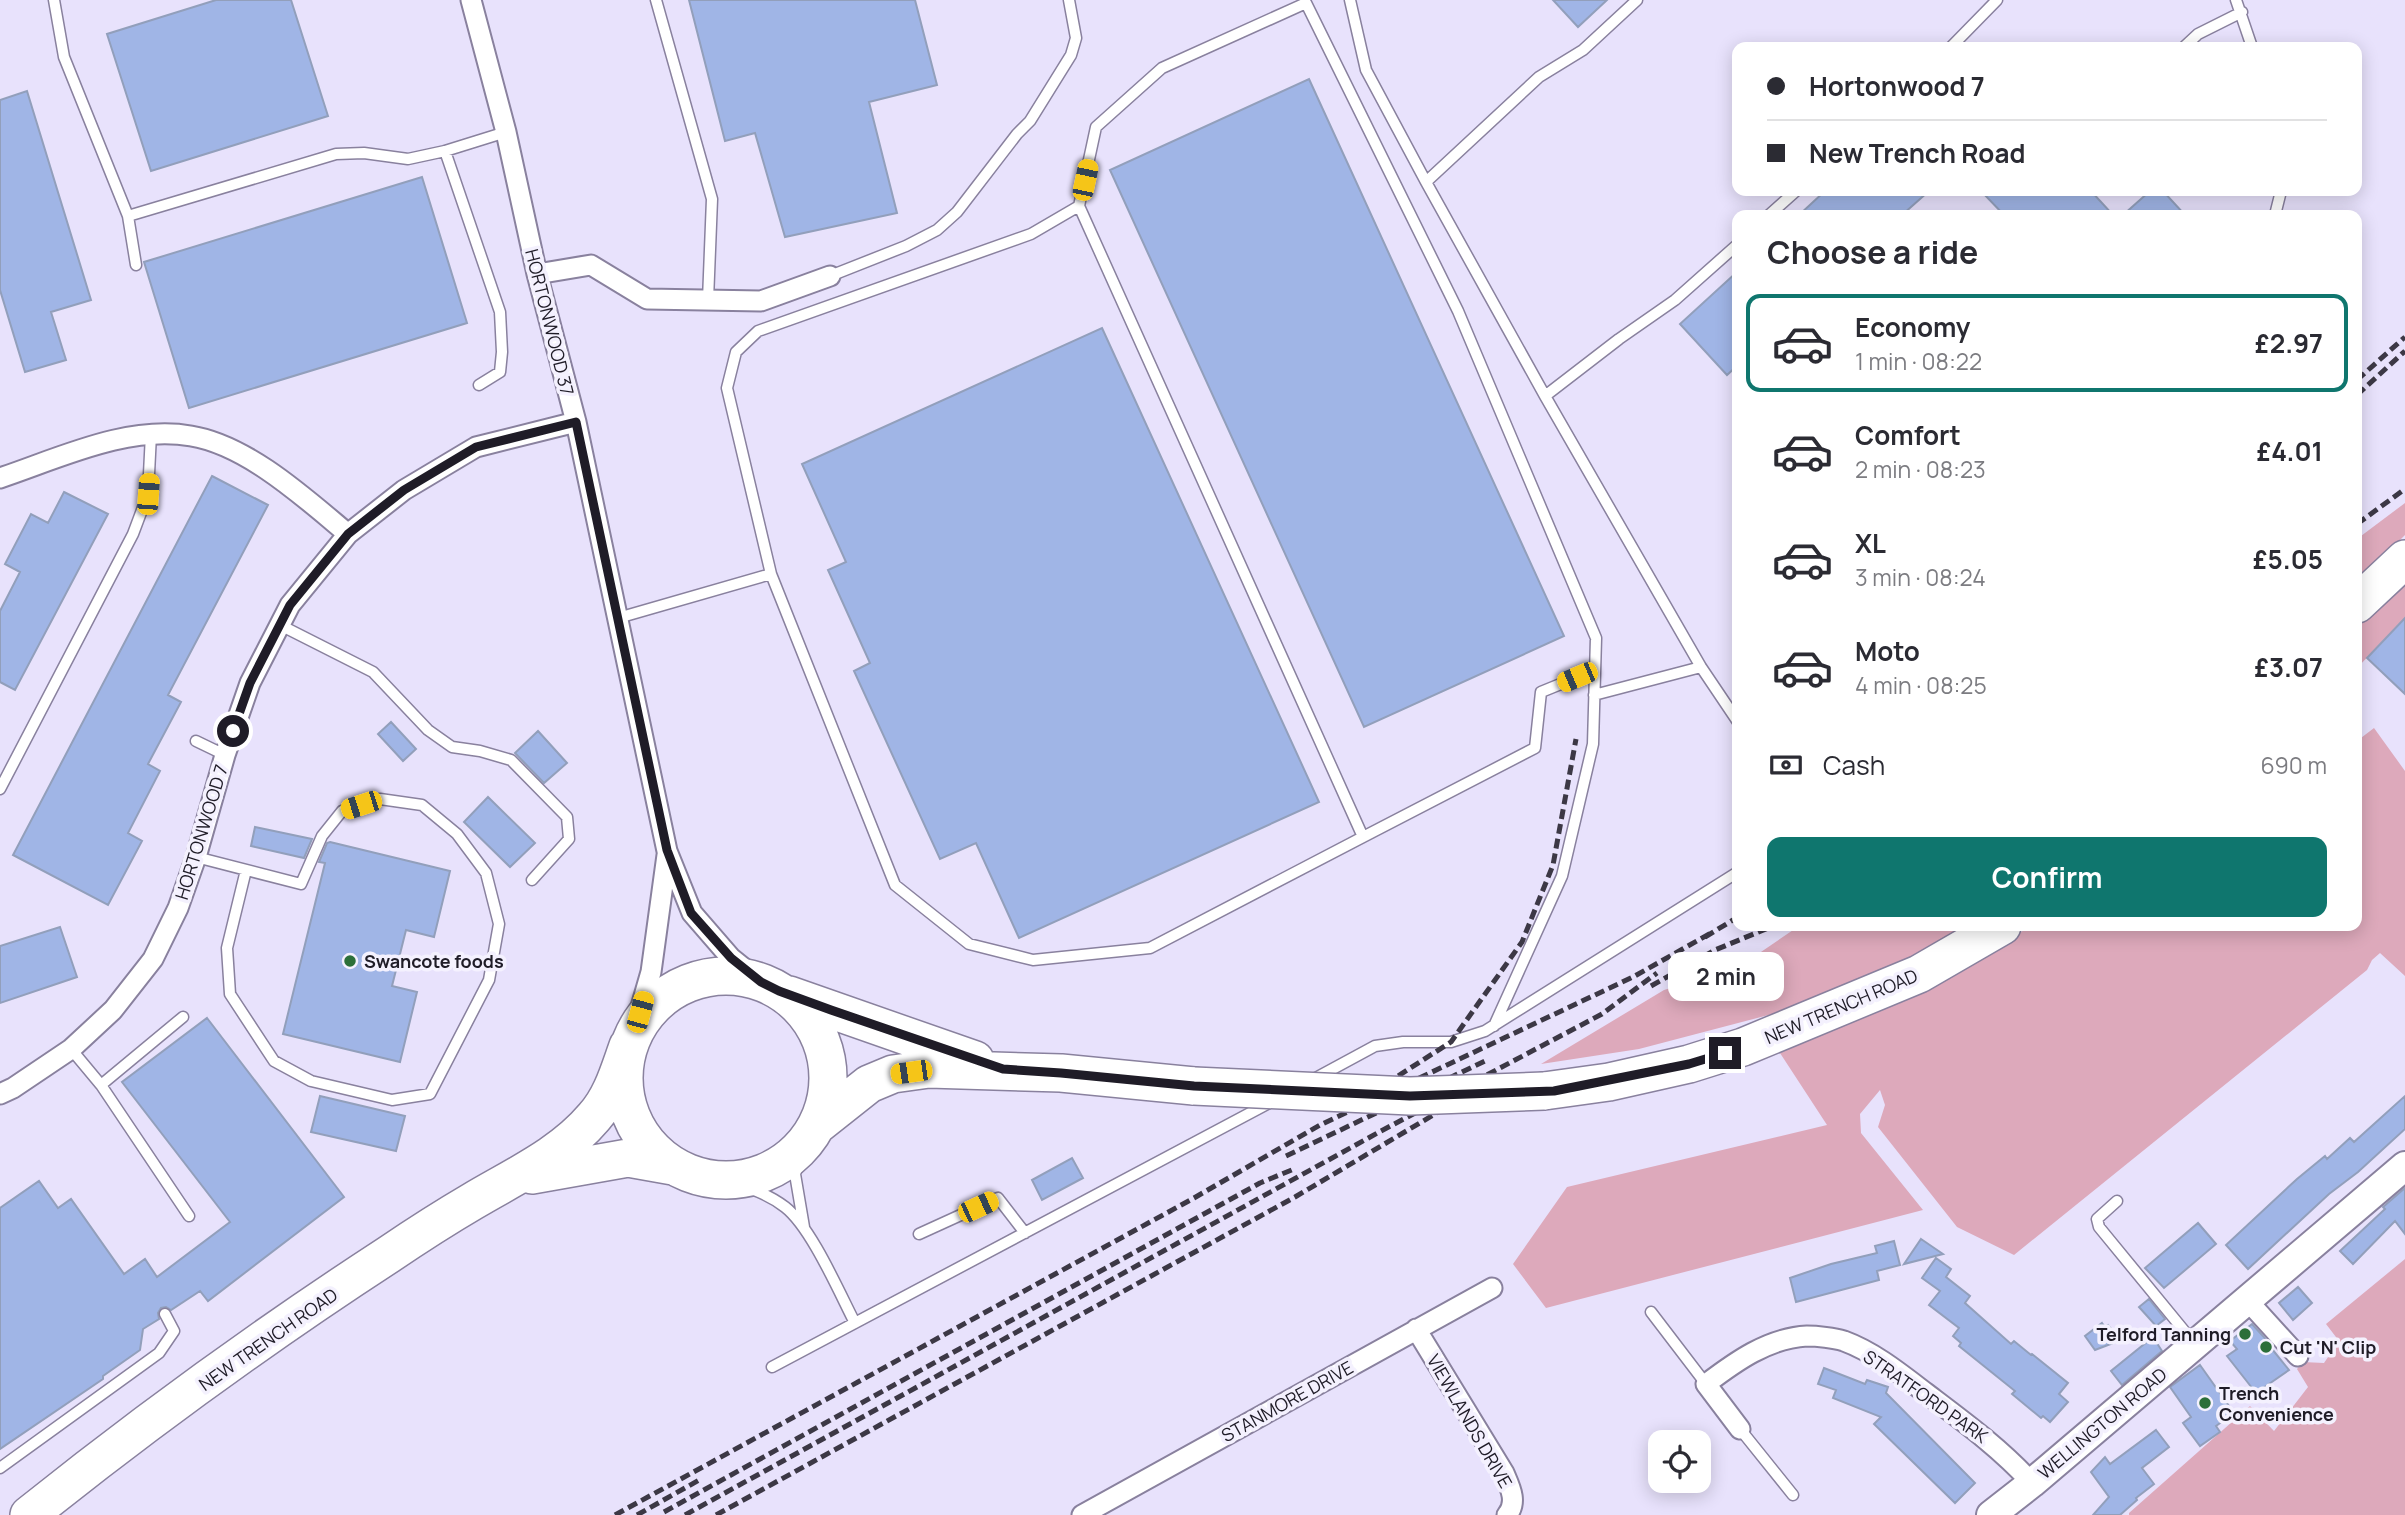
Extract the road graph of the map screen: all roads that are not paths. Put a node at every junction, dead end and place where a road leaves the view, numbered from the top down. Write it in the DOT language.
graph roads {
  1 [pos="54,0"];
  2 [pos="471,0"];
  3 [pos="656,0"];
  4 [pos="1069,0"];
  5 [pos="1350,0"];
  6 [pos="1636,0"];
  7 [pos="1997,0"];
  8 [pos="2236,0"];
  9 [pos="2242,12"];
  10 [pos="1956,42"];
  11 [pos="2189,42"];
  12 [pos="2251,42"];
  13 [pos="506,132"];
  14 [pos="445,151"];
  15 [pos="1426,183"];
  16 [pos="1790,196"];
  17 [pos="1079,206"];
  18 [pos="1775,210"];
  19 [pos="128,216"];
  20 [pos="1732,249"];
  21 [pos="136,265"];
  22 [pos="537,274"];
  23 [pos="830,276"];
  24 [pos="708,300"];
  25 [pos="479,385"];
  26 [pos="1545,396"];
  27 [pos="576,422"];
  28 [pos="151,434"];
  29 [pos="0,478"];
  30 [pos="348,534"];
  31 [pos="2405,559"];
  32 [pos="771,574"];
  33 [pos="2362,599"];
  34 [pos="618,618"];
  35 [pos="280,625"];
  36 [pos="1701,667"];
  37 [pos="1595,670"];
  38 [pos="1594,695"];
  39 [pos="1732,713"];
  40 [pos="196,741"];
  41 [pos="225,755"];
  42 [pos="0,789"];
  43 [pos="1363,837"];
  44 [pos="667,850"];
  45 [pos="196,858"];
  46 [pos="246,870"];
  47 [pos="1732,876"];
  48 [pos="532,880"];
  49 [pos="1993,931"];
  50 [pos="770,987"];
  51 [pos="183,1017"];
  52 [pos="1494,1026"];
  53 [pos="631,1039"];
  54 [pos="71,1049"];
  55 [pos="1003,1069"];
  56 [pos="100,1085"];
  57 [pos="0,1094"];
  58 [pos="810,1135"];
  59 [pos="673,1166"];
  60 [pos="2405,1166"];
  61 [pos="517,1178"];
  62 [pos="725,1180"];
  63 [pos="2118,1200"];
  64 [pos="189,1216"];
  65 [pos="804,1227"];
  66 [pos="1024,1233"];
  67 [pos="919,1234"];
  68 [pos="1492,1288"];
  69 [pos="2247,1300"];
  70 [pos="1651,1312"];
  71 [pos="165,1314"];
  72 [pos="855,1322"];
  73 [pos="1416,1329"];
  74 [pos="2195,1344"];
  75 [pos="2298,1356"];
  76 [pos="772,1367"];
  77 [pos="1706,1384"];
  78 [pos="1740,1429"];
  79 [pos="0,1468"];
  80 [pos="2032,1483"];
  81 [pos="1793,1495"];
  82 [pos="2005,1508"];
  83 [pos="29,1515"];
  84 [pos="1082,1515"];
  85 [pos="1507,1515"];
  1 -- 19 [label="lane"];
  2 -- 13 [label="street, HORTONWOOD 37"];
  3 -- 24 [label="lane"];
  4 -- 23 [label="lane"];
  5 -- 15 [label="lane"];
  6 -- 15 [label="lane"];
  7 -- 10 [label="lane"];
  8 -- 9 [label="lane"];
  9 -- 11 [label="lane"];
  9 -- 12 [label="lane"];
  13 -- 14 [label="lane"];
  13 -- 22 [label="street, HORTONWOOD 37"];
  14 -- 19 [label="lane"];
  14 -- 25 [label="lane"];
  15 -- 26 [label="lane"];
  16 -- 18 [label="lane"];
  17 -- 32 [label="lane"];
  17 -- 37 [label="lane"];
  17 -- 43 [label="lane"];
  19 -- 21 [label="lane"];
  20 -- 26 [label="lane"];
  22 -- 24 [label="street"];
  22 -- 27 [label="street, HORTONWOOD 37"];
  23 -- 24 [label="street"];
  26 -- 36 [label="lane"];
  27 -- 30 [label="street, HORTONWOOD 7"];
  27 -- 34 [label="street, HORTONWOOD 37"];
  28 -- 29 [label="street"];
  28 -- 30 [label="street"];
  28 -- 42 [label="lane"];
  30 -- 35 [label="street, HORTONWOOD 7"];
  31 -- 33 [label="highway"];
  32 -- 34 [label="lane"];
  32 -- 43 [label="lane"];
  34 -- 44 [label="street, HORTONWOOD 37"];
  35 -- 41 [label="street, HORTONWOOD 7"];
  35 -- 48 [label="lane"];
  36 -- 38 [label="lane"];
  36 -- 39 [label="lane"];
  37 -- 38 [label="lane"];
  37 -- 43 [label="lane"];
  38 -- 52 [label="lane"];
  40 -- 41 [label="lane"];
  41 -- 45 [label="street, HORTONWOOD 7"];
  44 -- 50 [label="street, HORTONWOOD 37"];
  44 -- 53 [label="street, HORTONWOOD 37"];
  45 -- 46 [label="lane"];
  45 -- 54 [label="street, HORTONWOOD 7"];
  46 -- 46 [label="lane"];
  47 -- 52 [label="lane"];
  49 -- 55 [label="highway, NEW TRENCH ROAD, bridge"];
  50 -- 53 [label="highway"];
  50 -- 55 [label="highway, NEW TRENCH ROAD"];
  50 -- 58 [label="highway"];
  51 -- 56 [label="lane"];
  52 -- 66 [label="lane"];
  53 -- 59 [label="highway"];
  53 -- 61 [label="highway, NEW TRENCH ROAD"];
  54 -- 56 [label="lane"];
  54 -- 57 [label="street, HORTONWOOD 7"];
  55 -- 58 [label="highway, NEW TRENCH ROAD"];
  56 -- 64 [label="lane"];
  58 -- 62 [label="highway"];
  58 -- 65 [label="lane"];
  59 -- 61 [label="highway, NEW TRENCH ROAD"];
  59 -- 62 [label="highway"];
  60 -- 69 [label="street, WELLINGTON ROAD"];
  61 -- 83 [label="highway, NEW TRENCH ROAD"];
  62 -- 65 [label="lane"];
  63 -- 74 [label="lane"];
  65 -- 72 [label="lane"];
  66 -- 67 [label="lane"];
  66 -- 72 [label="lane"];
  68 -- 73 [label="street, STANMORE DRIVE"];
  69 -- 74 [label="street, WELLINGTON ROAD"];
  69 -- 75 [label="street"];
  70 -- 77 [label="lane"];
  71 -- 79 [label="lane"];
  72 -- 76 [label="lane"];
  73 -- 84 [label="street, STANMORE DRIVE"];
  73 -- 85 [label="street, VIEWLANDS DRIVE"];
  74 -- 80 [label="street, WELLINGTON ROAD"];
  77 -- 78 [label="street"];
  77 -- 80 [label="street, STRATFORD PARK"];
  78 -- 81 [label="lane"];
  80 -- 82 [label="street, WELLINGTON ROAD"];
}
